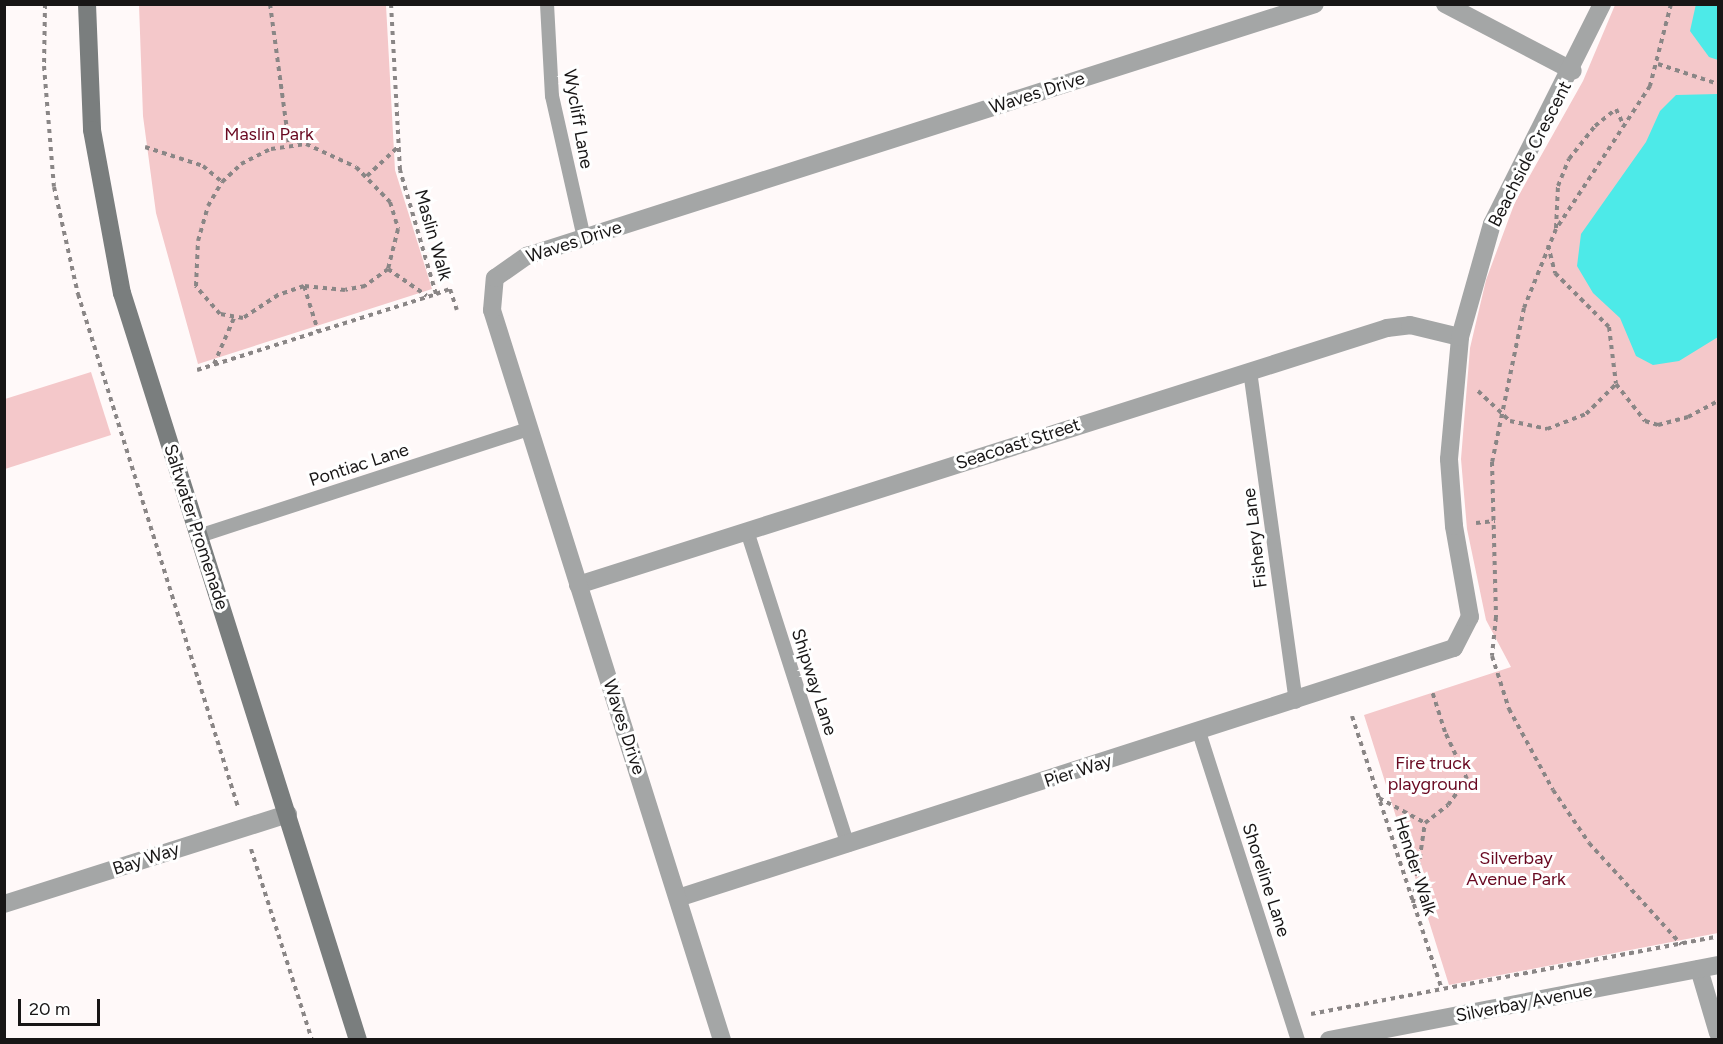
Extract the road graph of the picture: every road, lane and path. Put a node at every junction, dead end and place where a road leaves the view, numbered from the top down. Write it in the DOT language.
graph roads {
  1 [pos="45,4"];
  2 [pos="87,4"];
  3 [pos="270,4"];
  4 [pos="391,4"];
  5 [pos="547,4"];
  6 [pos="1315,4"];
  7 [pos="1445,4"];
  8 [pos="1602,4"];
  9 [pos="1671,4"];
  10 [pos="1658,64"];
  11 [pos="1573,71"];
  12 [pos="1719,84"];
  13 [pos="1624,126"];
  14 [pos="289,145"];
  15 [pos="145,147"];
  16 [pos="398,147"];
  17 [pos="367,176"];
  18 [pos="222,182"];
  19 [pos="1556,229"];
  20 [pos="584,238"];
  21 [pos="1548,245"];
  22 [pos="388,269"];
  23 [pos="304,286"];
  24 [pos="436,294"];
  25 [pos="428,297"];
  26 [pos="457,310"];
  27 [pos="234,318"];
  28 [pos="318,332"];
  29 [pos="1460,337"];
  30 [pos="213,364"];
  31 [pos="196,370"];
  32 [pos="1250,370"];
  33 [pos="1616,384"];
  34 [pos="1719,401"];
  35 [pos="1499,413"];
  36 [pos="529,429"];
  37 [pos="747,531"];
  38 [pos="199,536"];
  39 [pos="578,585"];
  40 [pos="1468,629"];
  41 [pos="1432,691"];
  42 [pos="1296,702"];
  43 [pos="1352,716"];
  44 [pos="1199,732"];
  45 [pos="1379,798"];
  46 [pos="288,814"];
  47 [pos="1425,823"];
  48 [pos="245,828"];
  49 [pos="848,845"];
  50 [pos="678,898"];
  51 [pos="1413,903"];
  52 [pos="4,904"];
  53 [pos="1719,936"];
  54 [pos="1681,944"];
  55 [pos="1719,965"];
  56 [pos="1699,969"];
  57 [pos="1442,989"];
  58 [pos="1293,1018"];
  59 [pos="1719,1033"];
  60 [pos="1375,1035"];
  61 [pos="312,1040"];
  62 [pos="358,1040"];
  63 [pos="722,1040"];
  64 [pos="1298,1040"];
  65 [pos="1329,1040"];
  1 -- 48 [label="path"];
  2 -- 38 [label="street, Saltwater Promenade"];
  3 -- 14 [label="path"];
  4 -- 16 [label="path, Maslin Walk"];
  5 -- 20 [label="lane, Wycliff Lane"];
  6 -- 20 [label="street, Waves Drive"];
  7 -- 11 [label="street"];
  8 -- 11 [label="street, Beachside Crescent"];
  9 -- 10 [label="path"];
  10 -- 12 [label="path"];
  10 -- 13 [label="path"];
  11 -- 29 [label="street, Beachside Crescent"];
  13 -- 19 [label="path"];
  13 -- 19 [label="path"];
  14 -- 17 [label="path"];
  14 -- 18 [label="path"];
  15 -- 18 [label="path"];
  16 -- 17 [label="path"];
  16 -- 24 [label="path, Maslin Walk"];
  17 -- 22 [label="path"];
  18 -- 27 [label="path"];
  19 -- 21 [label="path"];
  20 -- 36 [label="street, Waves Drive"];
  21 -- 33 [label="path"];
  21 -- 35 [label="path"];
  22 -- 23 [label="path"];
  22 -- 25 [label="path"];
  23 -- 27 [label="path"];
  23 -- 28 [label="path"];
  24 -- 25 [label="path, Maslin Walk"];
  24 -- 26 [label="path"];
  25 -- 28 [label="path, Maslin Walk"];
  27 -- 30 [label="path"];
  28 -- 30 [label="path, Maslin Walk"];
  29 -- 32 [label="street, Seacoast Street"];
  29 -- 40 [label="street, Beachside Crescent"];
  30 -- 31 [label="path, Maslin Walk"];
  32 -- 37 [label="street, Seacoast Street"];
  32 -- 42 [label="lane, Fishery Lane"];
  33 -- 34 [label="path"];
  33 -- 35 [label="path"];
  35 -- 54 [label="path"];
  36 -- 38 [label="lane, Pontiac Lane"];
  36 -- 39 [label="street, Waves Drive"];
  37 -- 39 [label="street, Seacoast Street"];
  37 -- 49 [label="lane, Shipway Lane"];
  38 -- 46 [label="street, Saltwater Promenade"];
  39 -- 50 [label="street, Waves Drive"];
  40 -- 42 [label="street, Pier Way"];
  41 -- 47 [label="path"];
  42 -- 44 [label="street, Pier Way"];
  43 -- 45 [label="path, Hender Walk"];
  44 -- 49 [label="street, Pier Way"];
  44 -- 58 [label="lane, Shoreline Lane"];
  45 -- 47 [label="path"];
  45 -- 51 [label="path, Hender Walk"];
  46 -- 48 [label="street, Bay Way"];
  46 -- 62 [label="street, Saltwater Promenade"];
  47 -- 51 [label="path"];
  48 -- 52 [label="street, Bay Way"];
  48 -- 61 [label="path"];
  49 -- 50 [label="street, Pier Way"];
  50 -- 63 [label="street, Waves Drive"];
  51 -- 57 [label="path, Hender Walk"];
  53 -- 54 [label="path"];
  54 -- 57 [label="path"];
  55 -- 56 [label="street, Silverbay Avenue"];
  56 -- 59 [label="street"];
  56 -- 60 [label="street, Silverbay Avenue"];
  57 -- 58 [label="path"];
  58 -- 64 [label="lane, Shoreline Lane"];
  60 -- 65 [label="street, Silverbay Avenue"];
}
